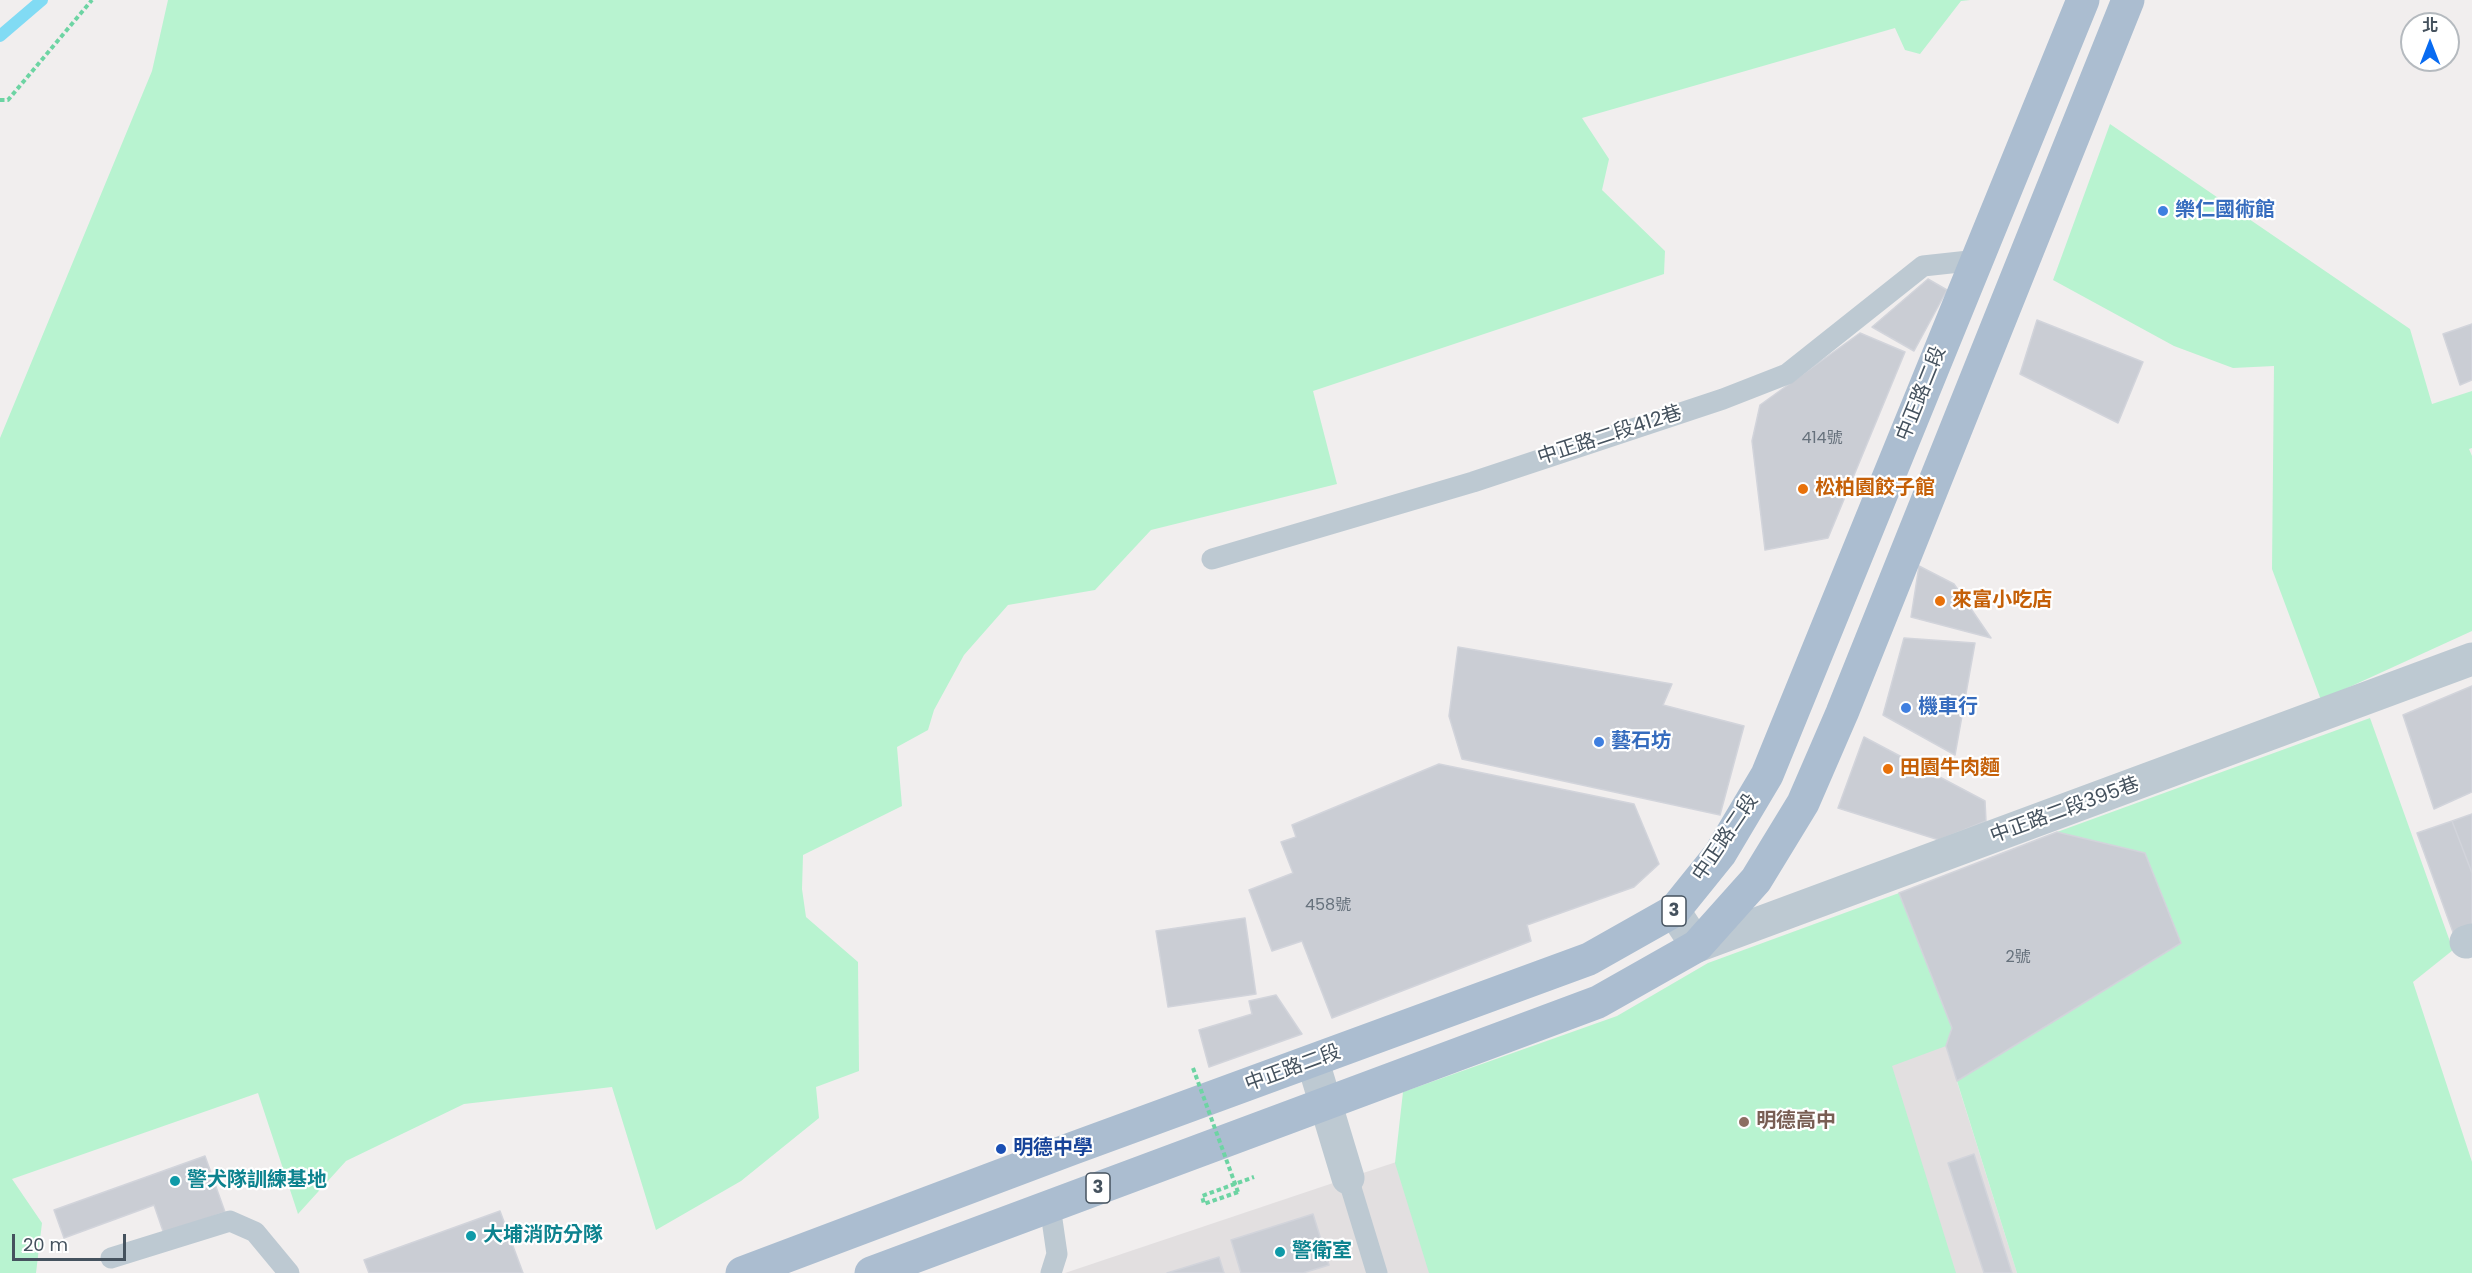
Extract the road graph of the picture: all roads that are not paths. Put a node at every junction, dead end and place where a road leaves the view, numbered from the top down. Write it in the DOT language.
graph roads {
  1 [pos="2083,0"];
  2 [pos="2128,0"];
  3 [pos="1978,260"];
  4 [pos="1212,559"];
  5 [pos="2472,659"];
  6 [pos="1674,911"];
  7 [pos="1697,946"];
  8 [pos="1313,1062"];
  9 [pos="1325,1104"];
  10 [pos="1348,1178"];
  11 [pos="1050,1206"];
  12 [pos="111,1258"];
  13 [pos="289,1273"];
  14 [pos="742,1273"];
  15 [pos="871,1273"];
  16 [pos="1051,1273"];
  17 [pos="1377,1273"];
  1 -- 3 [label="main road, 中正路二段 / 3"];
  2 -- 7 [label="main road, 3"];
  3 -- 4 [label="lane, 中正路二段412巷"];
  3 -- 6 [label="main road, 中正路二段 / 3"];
  5 -- 7 [label="street, 中正路二段395巷"];
  6 -- 7 [label="street"];
  6 -- 8 [label="main road, 中正路二段 / 3"];
  7 -- 9 [label="main road, 3"];
  8 -- 9 [label="street"];
  8 -- 14 [label="main road, 中正路二段 / 3"];
  9 -- 10 [label="street"];
  9 -- 11 [label="main road, 3"];
  10 -- 17 [label="lane"];
  11 -- 15 [label="main road, 3"];
  11 -- 16 [label="lane"];
  12 -- 13 [label="lane"];
}
